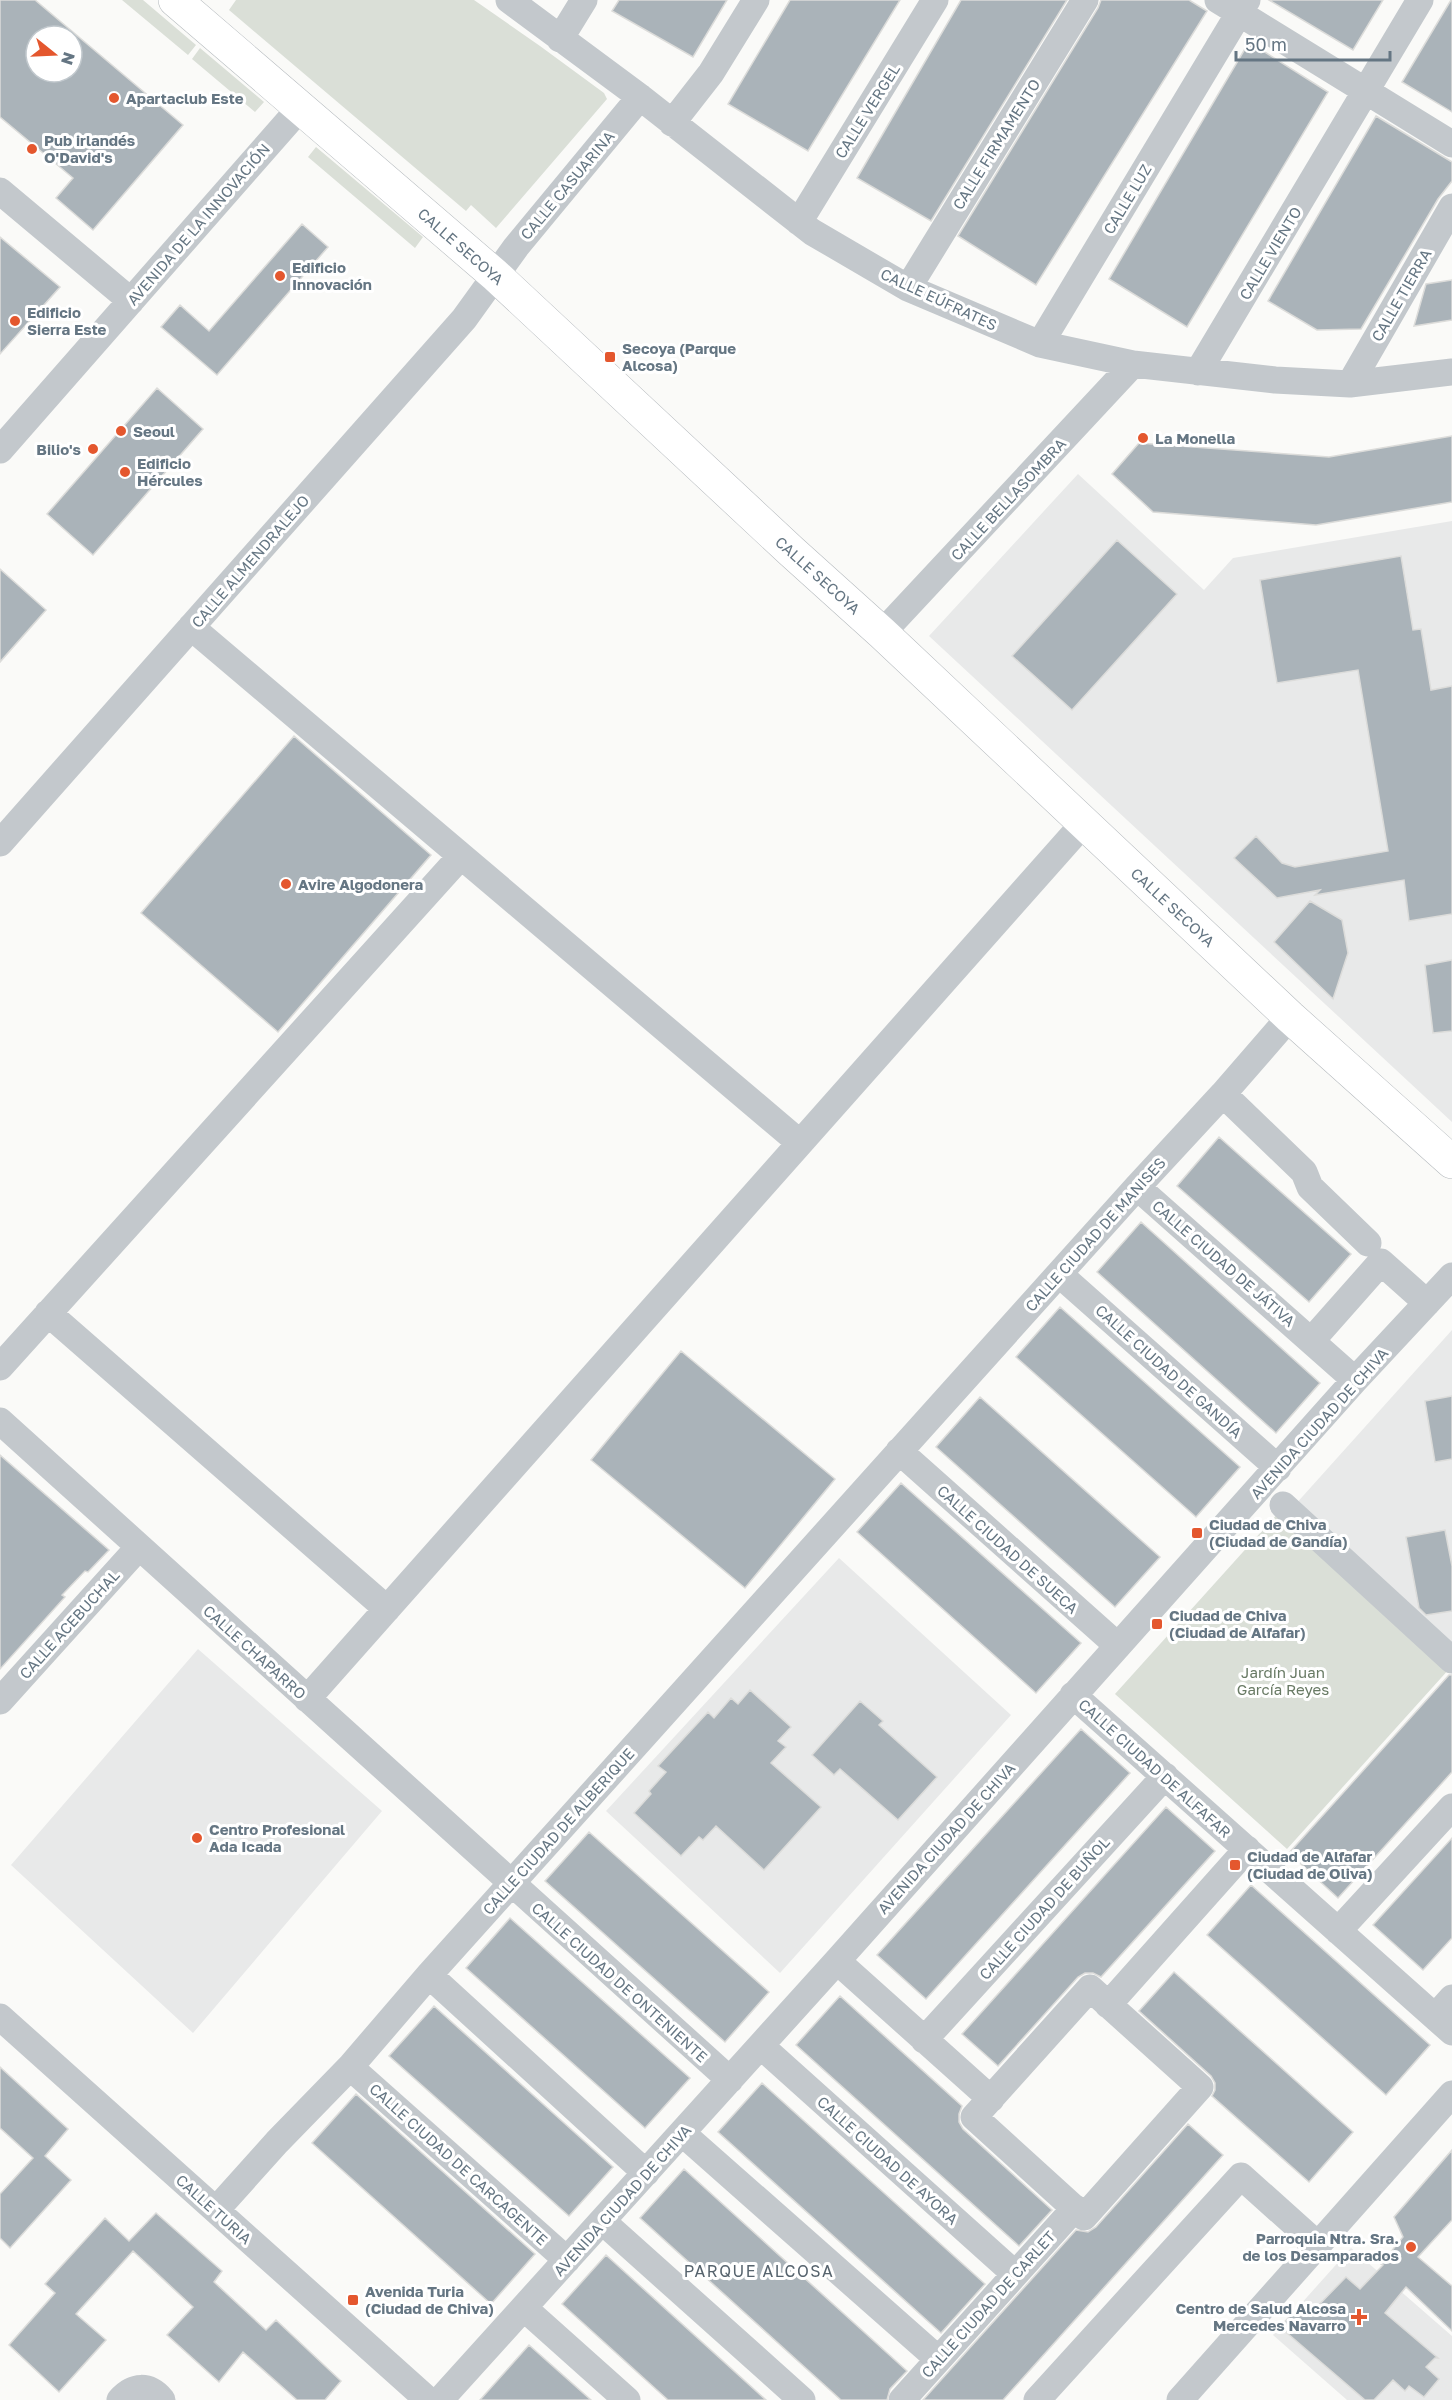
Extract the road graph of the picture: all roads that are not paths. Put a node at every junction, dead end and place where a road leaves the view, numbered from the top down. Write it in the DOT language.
graph roads {
  1 [pos="175,0"];
  2 [pos="509,0"];
  3 [pos="584,0"];
  4 [pos="756,0"];
  5 [pos="935,0"];
  6 [pos="1085,0"];
  7 [pos="1420,0"];
  8 [pos="1235,4"];
  9 [pos="560,39"];
  10 [pos="1366,91"];
  11 [pos="640,98"];
  12 [pos="301,107"];
  13 [pos="672,123"];
  14 [pos="1452,144"];
  15 [pos="0,191"];
  16 [pos="1452,207"];
  17 [pos="799,222"];
  18 [pos="495,275"];
  19 [pos="908,288"];
  20 [pos="130,301"];
  21 [pos="1040,344"];
  22 [pos="1133,364"];
  23 [pos="1198,372"];
  24 [pos="1452,372"];
  25 [pos="1350,384"];
  26 [pos="0,450"];
  27 [pos="191,627"];
  28 [pos="882,633"];
  29 [pos="1084,823"];
  30 [pos="0,843"];
  31 [pos="461,856"];
  32 [pos="1290,1017"];
  33 [pos="1223,1094"];
  34 [pos="800,1143"];
  35 [pos="1452,1162"];
  36 [pos="1137,1186"];
  37 [pos="1368,1243"];
  38 [pos="1452,1276"];
  39 [pos="1069,1283"];
  40 [pos="1427,1303"];
  41 [pos="48,1313"];
  42 [pos="1312,1340"];
  43 [pos="0,1367"];
  44 [pos="1355,1380"];
  45 [pos="0,1421"];
  46 [pos="908,1460"];
  47 [pos="1278,1468"];
  48 [pos="1283,1505"];
  49 [pos="139,1547"];
  50 [pos="387,1609"];
  51 [pos="1118,1646"];
  52 [pos="1452,1660"];
  53 [pos="1073,1695"];
  54 [pos="307,1699"];
  55 [pos="0,1701"];
  56 [pos="1165,1776"];
  57 [pos="1452,1807"];
  58 [pos="1247,1849"];
  59 [pos="520,1892"];
  60 [pos="1338,1931"];
  61 [pos="837,1961"];
  62 [pos="429,1975"];
  63 [pos="1108,2005"];
  64 [pos="1446,2016"];
  65 [pos="0,2017"];
  66 [pos="924,2040"];
  67 [pos="761,2046"];
  68 [pos="360,2076"];
  69 [pos="730,2080"];
  70 [pos="1452,2094"];
  71 [pos="991,2099"];
  72 [pos="682,2133"];
  73 [pos="646,2173"];
  74 [pos="1075,2208"];
  75 [pos="216,2210"];
  76 [pos="602,2222"];
  77 [pos="1318,2246"];
  78 [pos="567,2260"];
  79 [pos="1015,2274"];
  80 [pos="524,2308"];
  81 [pos="938,2359"];
  82 [pos="120,2400"];
  83 [pos="162,2400"];
  84 [pos="428,2400"];
  85 [pos="440,2400"];
  86 [pos="627,2400"];
  87 [pos="802,2400"];
  88 [pos="902,2400"];
  89 [pos="1037,2400"];
  90 [pos="1180,2400"];
  1 -- 12 [label="main road, CALLE SECOYA"];
  2 -- 9 [label="street, CALLE EÚFRATES"];
  3 -- 9 [label="street"];
  4 -- 13 [label="street"];
  5 -- 17 [label="street, CALLE VERGEL"];
  6 -- 19 [label="street, CALLE FIRMAMENTO"];
  7 -- 10 [label="street, CALLE VIENTO"];
  8 -- 10 [label="street"];
  8 -- 21 [label="street, CALLE LUZ"];
  9 -- 11 [label="street, CALLE EÚFRATES"];
  10 -- 14 [label="street"];
  10 -- 23 [label="street, CALLE VIENTO"];
  11 -- 13 [label="street, CALLE EÚFRATES"];
  11 -- 18 [label="street, CALLE CASUARINA"];
  12 -- 18 [label="main road, CALLE SECOYA"];
  12 -- 20 [label="street, AVENIDA DE LA INNOVACIÓN"];
  13 -- 17 [label="street, CALLE EÚFRATES"];
  15 -- 20 [label="street"];
  16 -- 25 [label="street, CALLE TIERRA"];
  17 -- 19 [label="street, CALLE EÚFRATES"];
  18 -- 27 [label="street, CALLE ALMENDRALEJO"];
  18 -- 28 [label="main road, CALLE SECOYA"];
  19 -- 21 [label="street, CALLE EÚFRATES"];
  20 -- 26 [label="street, AVENIDA DE LA INNOVACIÓN"];
  21 -- 22 [label="street, CALLE EÚFRATES"];
  22 -- 23 [label="street, CALLE EÚFRATES"];
  22 -- 28 [label="street, CALLE BELLASOMBRA"];
  23 -- 25 [label="street, CALLE EÚFRATES"];
  24 -- 25 [label="street, CALLE EÚFRATES"];
  27 -- 30 [label="street, CALLE ALMENDRALEJO"];
  27 -- 31 [label="street"];
  28 -- 29 [label="main road, CALLE SECOYA"];
  29 -- 32 [label="main road, CALLE SECOYA"];
  29 -- 34 [label="street"];
  31 -- 34 [label="street"];
  31 -- 41 [label="street"];
  32 -- 33 [label="street, CALLE CIUDAD DE MANISES"];
  32 -- 35 [label="main road, CALLE SECOYA"];
  33 -- 36 [label="street, CALLE CIUDAD DE MANISES"];
  33 -- 37 [label="street"];
  34 -- 50 [label="street"];
  36 -- 39 [label="street, CALLE CIUDAD DE MANISES"];
  36 -- 42 [label="street, CALLE CIUDAD DE JÁTIVA"];
  38 -- 40 [label="street, AVENIDA CIUDAD DE CHIVA"];
  39 -- 46 [label="street, CALLE CIUDAD DE MANISES"];
  39 -- 47 [label="street, CALLE CIUDAD DE GANDÍA"];
  40 -- 42 [label="street"];
  40 -- 44 [label="street, AVENIDA CIUDAD DE CHIVA"];
  41 -- 43 [label="street"];
  41 -- 50 [label="street"];
  42 -- 44 [label="street, CALLE CIUDAD DE JÁTIVA"];
  44 -- 47 [label="street, AVENIDA CIUDAD DE CHIVA"];
  45 -- 49 [label="street, CALLE CHAPARRO"];
  46 -- 51 [label="street, CALLE CIUDAD DE SUECA"];
  46 -- 59 [label="street, CALLE CIUDAD DE ALBERIQUE"];
  47 -- 51 [label="street, AVENIDA CIUDAD DE CHIVA"];
  48 -- 52 [label="street"];
  49 -- 54 [label="street, CALLE CHAPARRO"];
  49 -- 55 [label="street, CALLE ACEBUCHAL"];
  50 -- 54 [label="street"];
  51 -- 53 [label="street, AVENIDA CIUDAD DE CHIVA"];
  53 -- 56 [label="street, CALLE CIUDAD DE ALFAFAR"];
  53 -- 61 [label="street, AVENIDA CIUDAD DE CHIVA"];
  54 -- 59 [label="street, CALLE CHAPARRO"];
  56 -- 58 [label="street, CALLE CIUDAD DE ALFAFAR"];
  56 -- 66 [label="street, CALLE CIUDAD DE BUÑOL"];
  57 -- 60 [label="street"];
  58 -- 60 [label="street, CALLE CIUDAD DE ALFAFAR"];
  58 -- 63 [label="street"];
  59 -- 62 [label="street, CALLE CIUDAD DE ALBERIQUE"];
  59 -- 69 [label="street, CALLE CIUDAD DE ONTENIENTE"];
  60 -- 64 [label="street, CALLE CIUDAD DE ALFAFAR"];
  61 -- 66 [label="street"];
  61 -- 67 [label="street, AVENIDA CIUDAD DE CHIVA"];
  62 -- 68 [label="street, CALLE CIUDAD DE ALBERIQUE"];
  62 -- 73 [label="street"];
  63 -- 71 [label="street"];
  63 -- 74 [label="street"];
  65 -- 75 [label="street, CALLE TURIA"];
  66 -- 71 [label="street"];
  67 -- 69 [label="street, AVENIDA CIUDAD DE CHIVA"];
  67 -- 79 [label="street, CALLE CIUDAD DE AYORA"];
  68 -- 75 [label="street, CALLE CIUDAD DE ALBERIQUE"];
  68 -- 78 [label="street, CALLE CIUDAD DE CARCAGENTE"];
  69 -- 72 [label="street, AVENIDA CIUDAD DE CHIVA"];
  70 -- 77 [label="street"];
  71 -- 74 [label="street"];
  72 -- 73 [label="street, AVENIDA CIUDAD DE CHIVA"];
  72 -- 81 [label="street"];
  73 -- 76 [label="street, AVENIDA CIUDAD DE CHIVA"];
  74 -- 79 [label="street, CALLE CIUDAD DE CARLET"];
  75 -- 84 [label="street, CALLE TURIA"];
  76 -- 78 [label="street, AVENIDA CIUDAD DE CHIVA"];
  76 -- 87 [label="street"];
  77 -- 89 [label="street"];
  77 -- 90 [label="street"];
  78 -- 80 [label="street, AVENIDA CIUDAD DE CHIVA"];
  79 -- 81 [label="street, CALLE CIUDAD DE CARLET"];
  80 -- 85 [label="street, AVENIDA CIUDAD DE CHIVA"];
  80 -- 86 [label="street"];
  81 -- 88 [label="street, CALLE CIUDAD DE CARLET"];
  82 -- 83 [label="street"];
}
